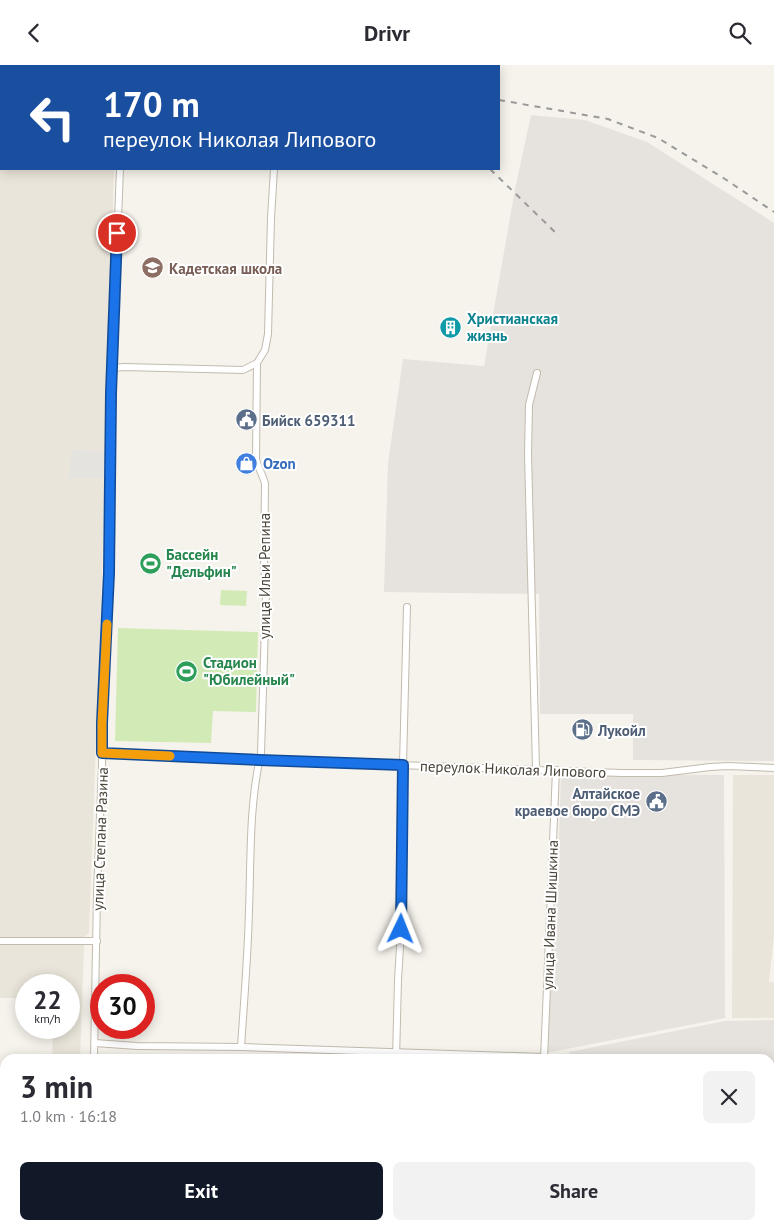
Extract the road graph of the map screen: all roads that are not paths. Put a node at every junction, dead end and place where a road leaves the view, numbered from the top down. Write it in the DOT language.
graph roads {
  1 [pos="120,170"];
  2 [pos="274,170"];
  3 [pos="256,363"];
  4 [pos="112,368"];
  5 [pos="537,373"];
  6 [pos="407,607"];
  7 [pos="102,753"];
  8 [pos="259,760"];
  9 [pos="403,765"];
  10 [pos="774,768"];
  11 [pos="536,769"];
  12 [pos="556,770"];
  13 [pos="0,941"];
  14 [pos="97,941"];
  15 [pos="95,1043"];
  16 [pos="241,1047"];
  17 [pos="94,1054"];
  18 [pos="377,1054"];
  19 [pos="396,1054"];
  20 [pos="544,1054"];
  1 -- 4 [label="street, улица Степана Разина"];
  2 -- 3 [label="street, улица Ильи Репина"];
  3 -- 4 [label="street"];
  3 -- 8 [label="street, улица Ильи Репина"];
  4 -- 7 [label="street, улица Степана Разина"];
  5 -- 11 [label="street"];
  6 -- 9 [label="street"];
  7 -- 8 [label="street, переулок Николая Липового"];
  7 -- 14 [label="street, улица Степана Разина"];
  8 -- 9 [label="street, переулок Николая Липового"];
  8 -- 16 [label="street, улица Ильи Репина"];
  9 -- 11 [label="street, переулок Николая Липового"];
  9 -- 19 [label="street"];
  10 -- 12 [label="street, переулок Николая Липового"];
  11 -- 12 [label="street, переулок Николая Липового"];
  12 -- 20 [label="street, улица Ивана Шишкина"];
  13 -- 14 [label="street"];
  14 -- 15 [label="street, улица Степана Разина"];
  15 -- 16 [label="street"];
  15 -- 17 [label="street, улица Степана Разина"];
  16 -- 18 [label="street"];
}
